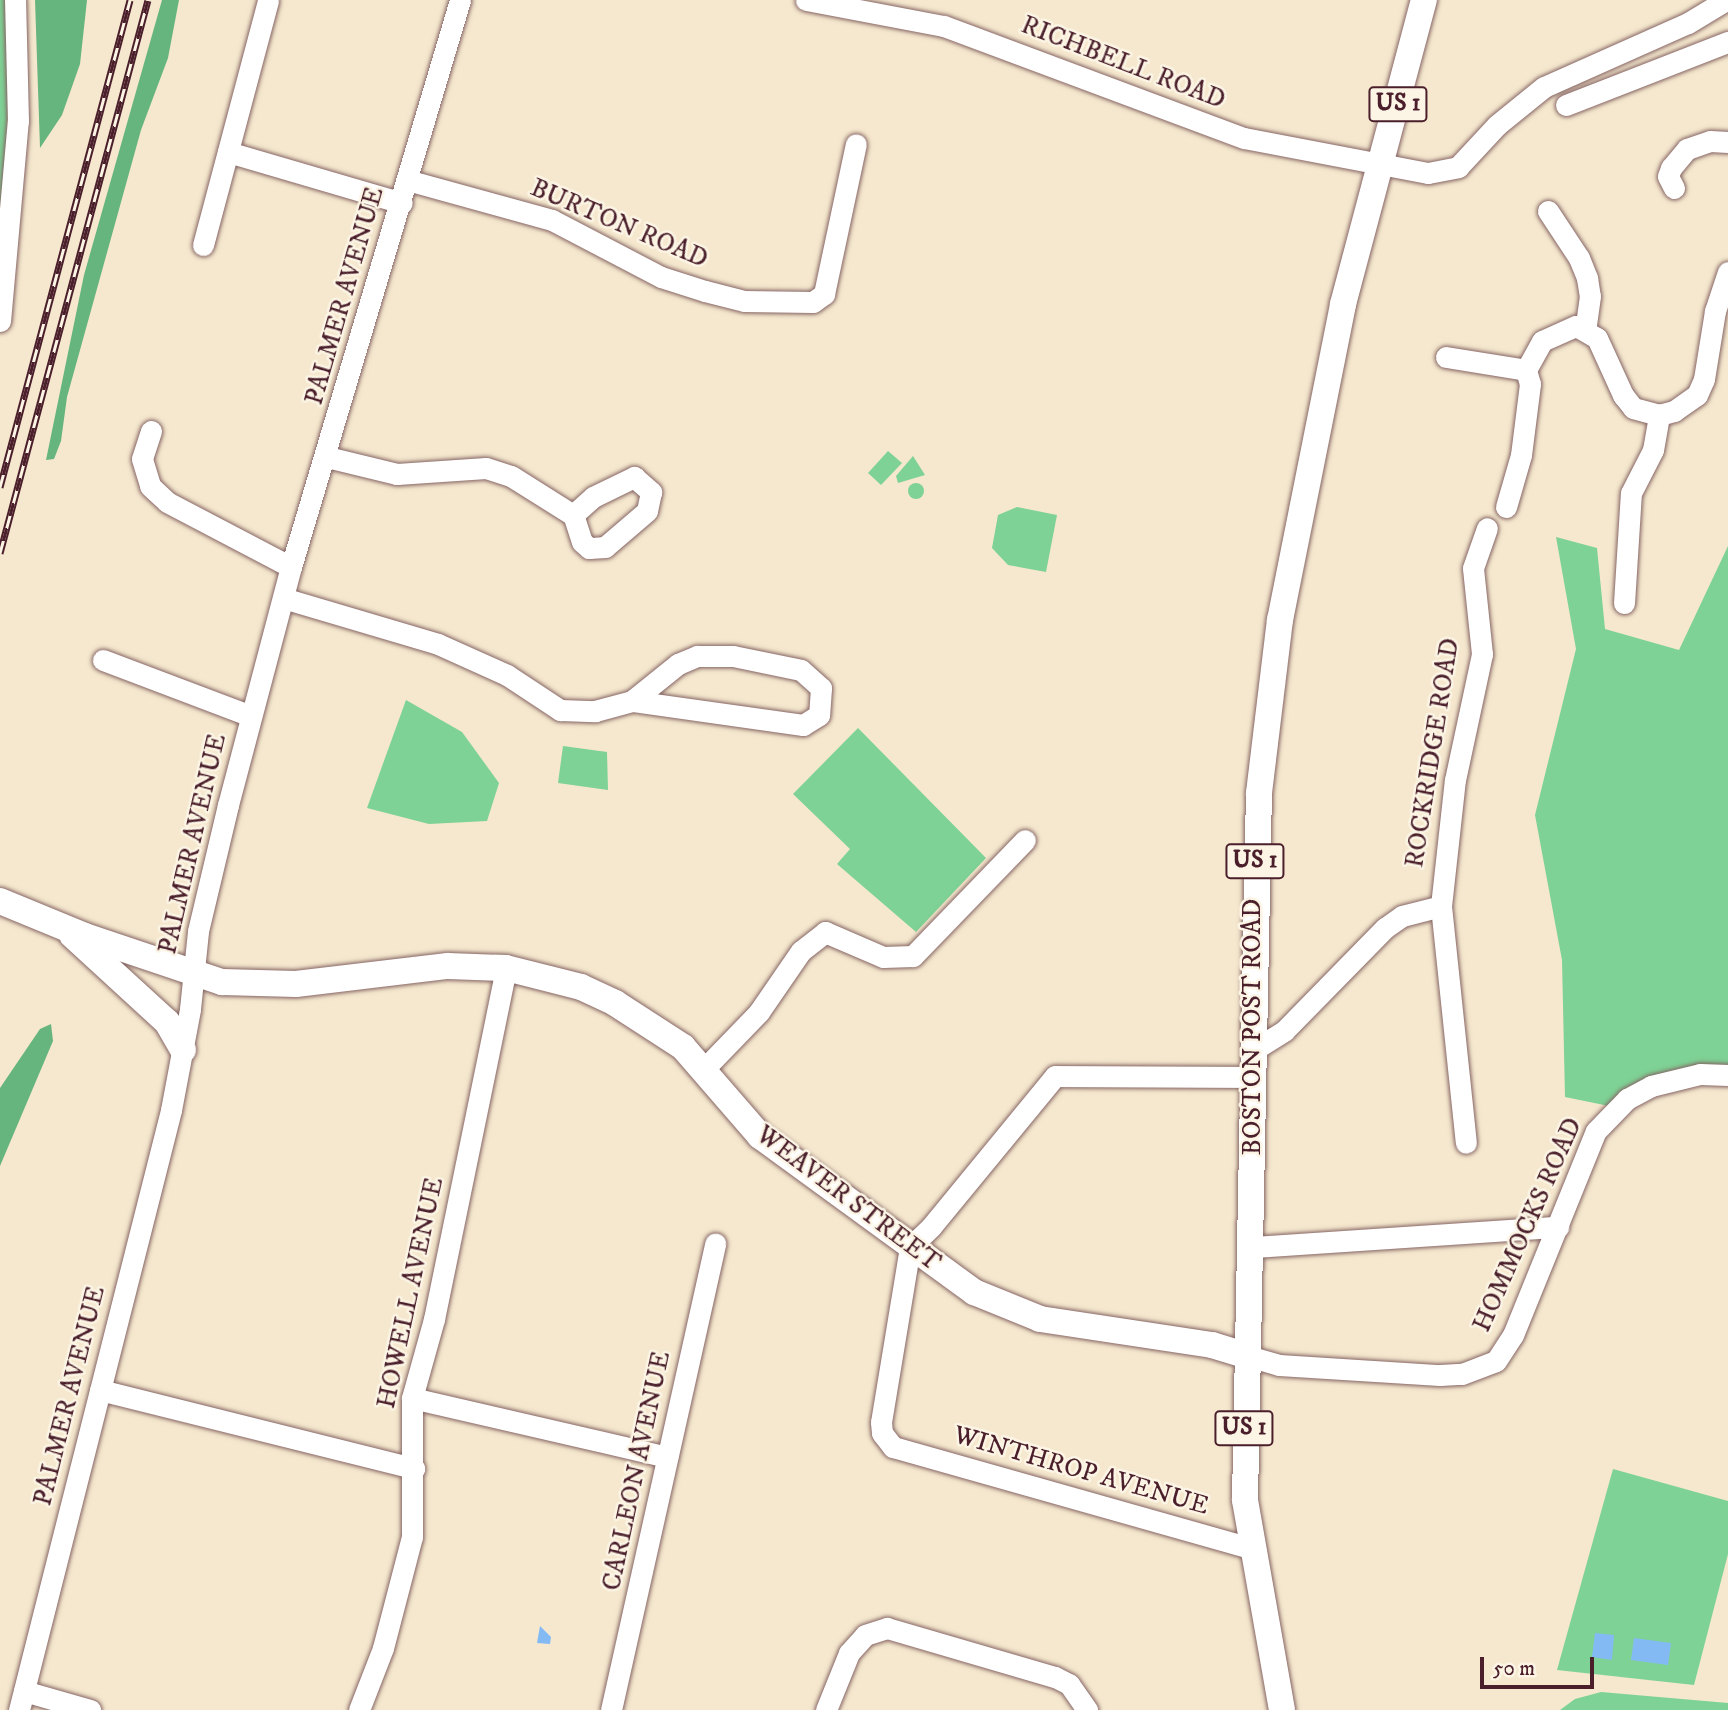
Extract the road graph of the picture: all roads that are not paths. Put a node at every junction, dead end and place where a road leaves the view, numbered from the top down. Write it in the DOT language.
graph roads {
  1 [pos="15,0"];
  2 [pos="268,0"];
  3 [pos="460,0"];
  4 [pos="806,0"];
  5 [pos="1424,0"];
  6 [pos="1726,0"];
  7 [pos="1728,42"];
  8 [pos="1566,105"];
  9 [pos="1728,142"];
  10 [pos="856,144"];
  11 [pos="228,152"];
  12 [pos="1381,166"];
  13 [pos="407,180"];
  14 [pos="1674,187"];
  15 [pos="402,203"];
  16 [pos="1548,211"];
  17 [pos="203,245"];
  18 [pos="1728,272"];
  19 [pos="0,321"];
  20 [pos="1585,330"];
  21 [pos="1446,357"];
  22 [pos="1526,370"];
  23 [pos="1659,415"];
  24 [pos="151,431"];
  25 [pos="327,457"];
  26 [pos="1506,507"];
  27 [pos="573,515"];
  28 [pos="1487,528"];
  29 [pos="291,567"];
  30 [pos="284,598"];
  31 [pos="1624,603"];
  32 [pos="103,660"];
  33 [pos="632,701"];
  34 [pos="251,716"];
  35 [pos="1025,840"];
  36 [pos="0,901"];
  37 [pos="1441,906"];
  38 [pos="62,927"];
  39 [pos="506,968"];
  40 [pos="194,972"];
  41 [pos="183,1050"];
  42 [pos="1252,1051"];
  43 [pos="704,1069"];
  44 [pos="1728,1075"];
  45 [pos="1251,1077"];
  46 [pos="1466,1143"];
  47 [pos="1558,1227"];
  48 [pos="715,1243"];
  49 [pos="910,1247"];
  50 [pos="1253,1247"];
  51 [pos="1248,1356"];
  52 [pos="100,1390"];
  53 [pos="412,1398"];
  54 [pos="667,1457"];
  55 [pos="414,1468"];
  56 [pos="1252,1549"];
  57 [pos="21,1701"];
  58 [pos="90,1710"];
  59 [pos="359,1710"];
  60 [pos="611,1710"];
  61 [pos="826,1710"];
  62 [pos="1087,1710"];
  63 [pos="1282,1710"];
  1 -- 19 [label="street"];
  2 -- 11 [label="street"];
  3 -- 13 [label="street, PALMER AVENUE"];
  4 -- 12 [label="street, RICHBELL ROAD"];
  5 -- 12 [label="main road, US 1"];
  6 -- 12 [label="street, RICHBELL ROAD"];
  7 -- 8 [label="street"];
  9 -- 14 [label="street"];
  10 -- 13 [label="street, BURTON ROAD"];
  11 -- 15 [label="street"];
  11 -- 17 [label="street"];
  12 -- 42 [label="main road, BOSTON POST ROAD / US 1"];
  13 -- 15 [label="street, PALMER AVENUE"];
  15 -- 25 [label="street, PALMER AVENUE"];
  16 -- 20 [label="street"];
  18 -- 23 [label="street"];
  20 -- 22 [label="street"];
  20 -- 23 [label="street"];
  21 -- 22 [label="street"];
  22 -- 26 [label="street"];
  23 -- 31 [label="street"];
  24 -- 29 [label="street"];
  25 -- 27 [label="street"];
  25 -- 29 [label="street, PALMER AVENUE"];
  28 -- 37 [label="street, ROCKRIDGE ROAD"];
  29 -- 30 [label="street, PALMER AVENUE"];
  30 -- 33 [label="street"];
  30 -- 34 [label="street, PALMER AVENUE"];
  32 -- 34 [label="street"];
  33 -- 33 [label="street"];
  34 -- 40 [label="street, PALMER AVENUE"];
  35 -- 43 [label="street"];
  36 -- 38 [label="main road, WEAVER STREET"];
  37 -- 42 [label="street, ROCKRIDGE ROAD"];
  37 -- 46 [label="street, ROCKRIDGE ROAD"];
  38 -- 40 [label="main road, WEAVER STREET"];
  38 -- 41 [label="main road"];
  39 -- 40 [label="main road, WEAVER STREET"];
  39 -- 43 [label="main road, WEAVER STREET"];
  39 -- 53 [label="street, HOWELL AVENUE"];
  40 -- 41 [label="street, PALMER AVENUE"];
  41 -- 52 [label="street, PALMER AVENUE"];
  42 -- 45 [label="main road, BOSTON POST ROAD / US 1"];
  43 -- 49 [label="main road, WEAVER STREET"];
  44 -- 47 [label="street, HOMMOCKS ROAD"];
  45 -- 49 [label="street"];
  45 -- 50 [label="main road, BOSTON POST ROAD / US 1"];
  47 -- 50 [label="street"];
  47 -- 51 [label="street, HOMMOCKS ROAD"];
  48 -- 54 [label="street, CARLEON AVENUE"];
  49 -- 51 [label="main road, WEAVER STREET"];
  49 -- 56 [label="street, WINTHROP AVENUE"];
  50 -- 51 [label="main road, BOSTON POST ROAD / US 1"];
  51 -- 56 [label="main road, BOSTON POST ROAD / US 1"];
  52 -- 55 [label="street"];
  52 -- 57 [label="street, PALMER AVENUE"];
  53 -- 54 [label="street"];
  53 -- 55 [label="street, HOWELL AVENUE"];
  54 -- 60 [label="street, CARLEON AVENUE"];
  55 -- 59 [label="street, HOWELL AVENUE"];
  56 -- 63 [label="main road, BOSTON POST ROAD / US 1"];
  57 -- 58 [label="street"];
  61 -- 62 [label="street"];
}
